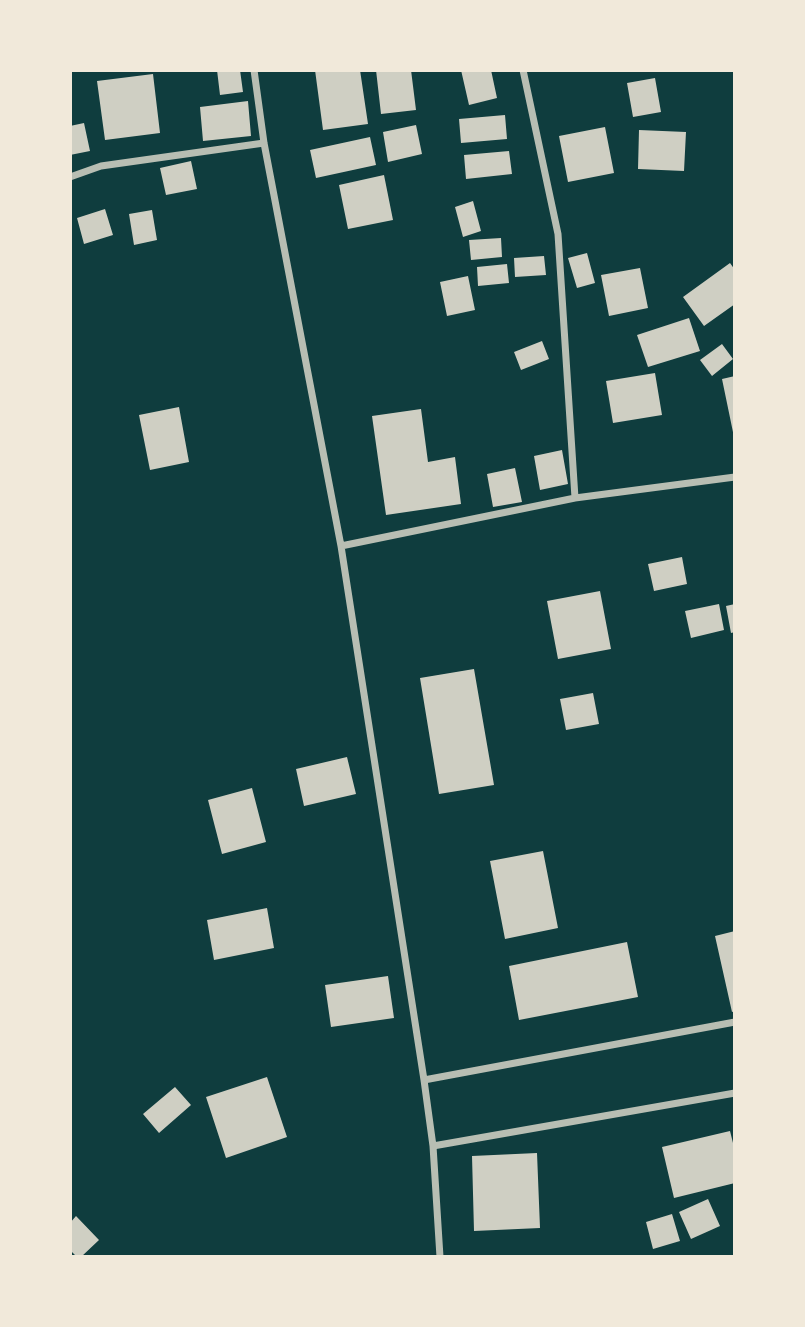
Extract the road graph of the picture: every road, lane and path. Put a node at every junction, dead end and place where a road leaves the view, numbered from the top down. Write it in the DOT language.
graph roads {
  1 [pos="254,70"];
  2 [pos="523,70"];
  3 [pos="264,143"];
  4 [pos="70,177"];
  5 [pos="735,477"];
  6 [pos="575,498"];
  7 [pos="341,546"];
  8 [pos="735,1023"];
  9 [pos="424,1080"];
  10 [pos="735,1093"];
  11 [pos="433,1146"];
  12 [pos="440,1257"];
  1 -- 3 [label="street"];
  2 -- 6 [label="street"];
  3 -- 4 [label="street"];
  3 -- 7 [label="street"];
  5 -- 6 [label="street"];
  6 -- 7 [label="street"];
  7 -- 9 [label="street"];
  8 -- 9 [label="street"];
  9 -- 11 [label="street"];
  10 -- 11 [label="street"];
  11 -- 12 [label="street"];
}
